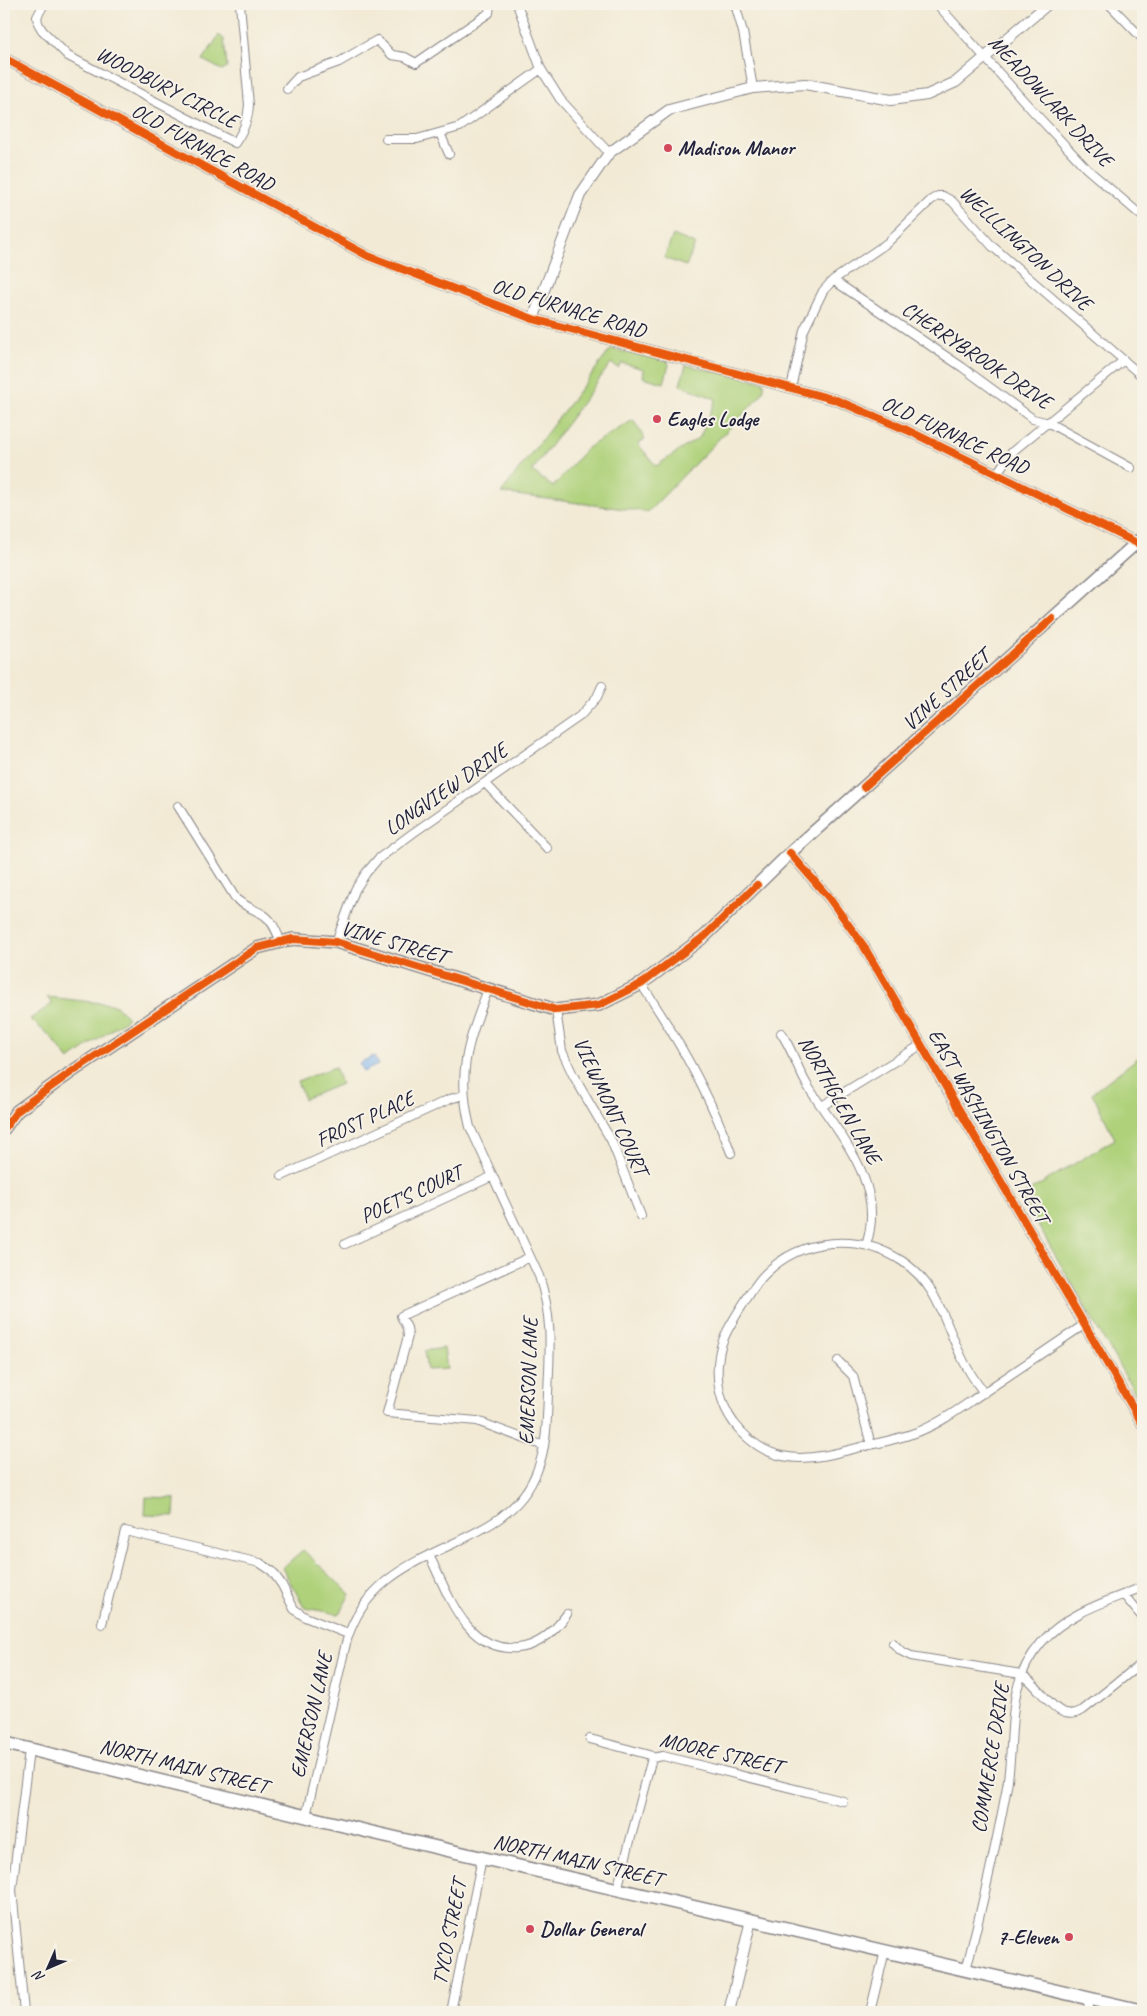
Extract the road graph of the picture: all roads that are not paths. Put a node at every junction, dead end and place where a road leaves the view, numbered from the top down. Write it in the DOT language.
graph roads {
  1 [pos="44,4"];
  2 [pos="240,4"];
  3 [pos="490,4"];
  4 [pos="517,4"];
  5 [pos="735,4"];
  6 [pos="937,4"];
  7 [pos="1048,4"];
  8 [pos="1109,4"];
  9 [pos="1143,39"];
  10 [pos="4,58"];
  11 [pos="986,58"];
  12 [pos="541,69"];
  13 [pos="753,88"];
  14 [pos="288,89"];
  15 [pos="440,133"];
  16 [pos="386,139"];
  17 [pos="609,153"];
  18 [pos="449,154"];
  19 [pos="1143,217"];
  20 [pos="833,280"];
  21 [pos="533,319"];
  22 [pos="1124,360"];
  23 [pos="1143,377"];
  24 [pos="791,388"];
  25 [pos="1049,424"];
  26 [pos="1131,468"];
  27 [pos="997,473"];
  28 [pos="1141,542"];
  29 [pos="602,686"];
  30 [pos="485,782"];
  31 [pos="178,806"];
  32 [pos="547,848"];
  33 [pos="790,853"];
  34 [pos="282,942"];
  35 [pos="336,942"];
  36 [pos="641,984"];
  37 [pos="488,989"];
  38 [pos="556,1010"];
  39 [pos="782,1033"];
  40 [pos="921,1045"];
  41 [pos="464,1095"];
  42 [pos="822,1106"];
  43 [pos="4,1128"];
  44 [pos="731,1153"];
  45 [pos="282,1176"];
  46 [pos="493,1176"];
  47 [pos="641,1216"];
  48 [pos="345,1244"];
  49 [pos="866,1245"];
  50 [pos="530,1257"];
  51 [pos="1085,1324"];
  52 [pos="838,1361"];
  53 [pos="984,1393"];
  54 [pos="1143,1425"];
  55 [pos="871,1445"];
  56 [pos="544,1446"];
  57 [pos="429,1555"];
  58 [pos="1143,1587"];
  59 [pos="1124,1594"];
  60 [pos="567,1614"];
  61 [pos="1143,1618"];
  62 [pos="102,1624"];
  63 [pos="348,1634"];
  64 [pos="893,1643"];
  65 [pos="1143,1662"];
  66 [pos="1021,1674"];
  67 [pos="590,1738"];
  68 [pos="4,1743"];
  69 [pos="29,1750"];
  70 [pos="652,1758"];
  71 [pos="844,1801"];
  72 [pos="306,1816"];
  73 [pos="482,1858"];
  74 [pos="618,1890"];
  75 [pos="751,1920"];
  76 [pos="885,1951"];
  77 [pos="966,1970"];
  78 [pos="1087,1998"];
  79 [pos="1143,2011"];
  80 [pos="24,2012"];
  81 [pos="451,2012"];
  82 [pos="730,2012"];
  83 [pos="870,2012"];
  84 [pos="1090,2012"];
  1 -- 2 [label="street, WOODBURY CIRCLE"];
  3 -- 14 [label="street"];
  4 -- 12 [label="street"];
  5 -- 13 [label="street"];
  6 -- 11 [label="street, MEADOWLARK DRIVE"];
  7 -- 11 [label="street"];
  8 -- 9 [label="street"];
  10 -- 21 [label="street, OLD FURNACE ROAD"];
  11 -- 13 [label="street"];
  11 -- 19 [label="street, MEADOWLARK DRIVE"];
  12 -- 15 [label="street"];
  12 -- 17 [label="street"];
  13 -- 17 [label="street"];
  15 -- 16 [label="street"];
  15 -- 18 [label="street"];
  17 -- 21 [label="street"];
  20 -- 22 [label="street, WELLLINGTON DRIVE"];
  20 -- 24 [label="street, WELLLINGTON DRIVE"];
  20 -- 25 [label="street, CHERRYBROOK DRIVE"];
  21 -- 24 [label="street, OLD FURNACE ROAD"];
  22 -- 23 [label="street, WELLLINGTON DRIVE"];
  22 -- 25 [label="street"];
  24 -- 27 [label="street, OLD FURNACE ROAD"];
  25 -- 26 [label="street, CHERRYBROOK DRIVE"];
  25 -- 27 [label="street"];
  27 -- 28 [label="street, OLD FURNACE ROAD"];
  28 -- 33 [label="main road, VINE STREET"];
  29 -- 30 [label="street, LONGVIEW DRIVE"];
  30 -- 32 [label="street"];
  30 -- 35 [label="street, LONGVIEW DRIVE"];
  31 -- 34 [label="street"];
  33 -- 36 [label="main road, VINE STREET"];
  33 -- 40 [label="street, EAST WASHINGTON STREET"];
  34 -- 35 [label="main road, VINE STREET"];
  34 -- 43 [label="main road, VINE STREET"];
  35 -- 37 [label="main road, VINE STREET"];
  36 -- 38 [label="main road, VINE STREET"];
  36 -- 44 [label="street"];
  37 -- 38 [label="main road, VINE STREET"];
  37 -- 41 [label="street, EMERSON LANE"];
  38 -- 47 [label="street, VIEWMONT COURT"];
  39 -- 42 [label="street, NORTHGLEN LANE"];
  40 -- 42 [label="street"];
  40 -- 51 [label="street, EAST WASHINGTON STREET"];
  41 -- 45 [label="street, FROST PLACE"];
  41 -- 46 [label="street, EMERSON LANE"];
  42 -- 49 [label="street, NORTHGLEN LANE"];
  46 -- 48 [label="street, POET'S COURT"];
  46 -- 50 [label="street, EMERSON LANE"];
  49 -- 53 [label="street"];
  49 -- 55 [label="street"];
  50 -- 56 [label="street, EMERSON LANE"];
  50 -- 56 [label="street"];
  51 -- 53 [label="street"];
  51 -- 54 [label="street, EAST WASHINGTON STREET"];
  52 -- 55 [label="street"];
  53 -- 55 [label="street"];
  56 -- 57 [label="street, EMERSON LANE"];
  57 -- 60 [label="street"];
  57 -- 63 [label="street, EMERSON LANE"];
  58 -- 59 [label="street, COMMERCE DRIVE"];
  59 -- 61 [label="street"];
  59 -- 66 [label="street, COMMERCE DRIVE"];
  62 -- 63 [label="street"];
  63 -- 72 [label="street, EMERSON LANE"];
  64 -- 66 [label="street"];
  65 -- 66 [label="street"];
  66 -- 77 [label="street, COMMERCE DRIVE"];
  67 -- 70 [label="street, MOORE STREET"];
  68 -- 69 [label="main road, NORTH MAIN STREET"];
  69 -- 72 [label="main road, NORTH MAIN STREET"];
  69 -- 80 [label="street"];
  70 -- 71 [label="street, MOORE STREET"];
  70 -- 74 [label="street"];
  72 -- 73 [label="main road, NORTH MAIN STREET"];
  73 -- 74 [label="main road, NORTH MAIN STREET"];
  73 -- 81 [label="street, TYCO STREET"];
  74 -- 75 [label="main road, NORTH MAIN STREET"];
  75 -- 76 [label="main road, NORTH MAIN STREET"];
  75 -- 82 [label="street"];
  76 -- 77 [label="main road, NORTH MAIN STREET"];
  76 -- 83 [label="street"];
  77 -- 78 [label="main road, NORTH MAIN STREET"];
  78 -- 79 [label="main road, NORTH MAIN STREET"];
  78 -- 84 [label="street"];
}
